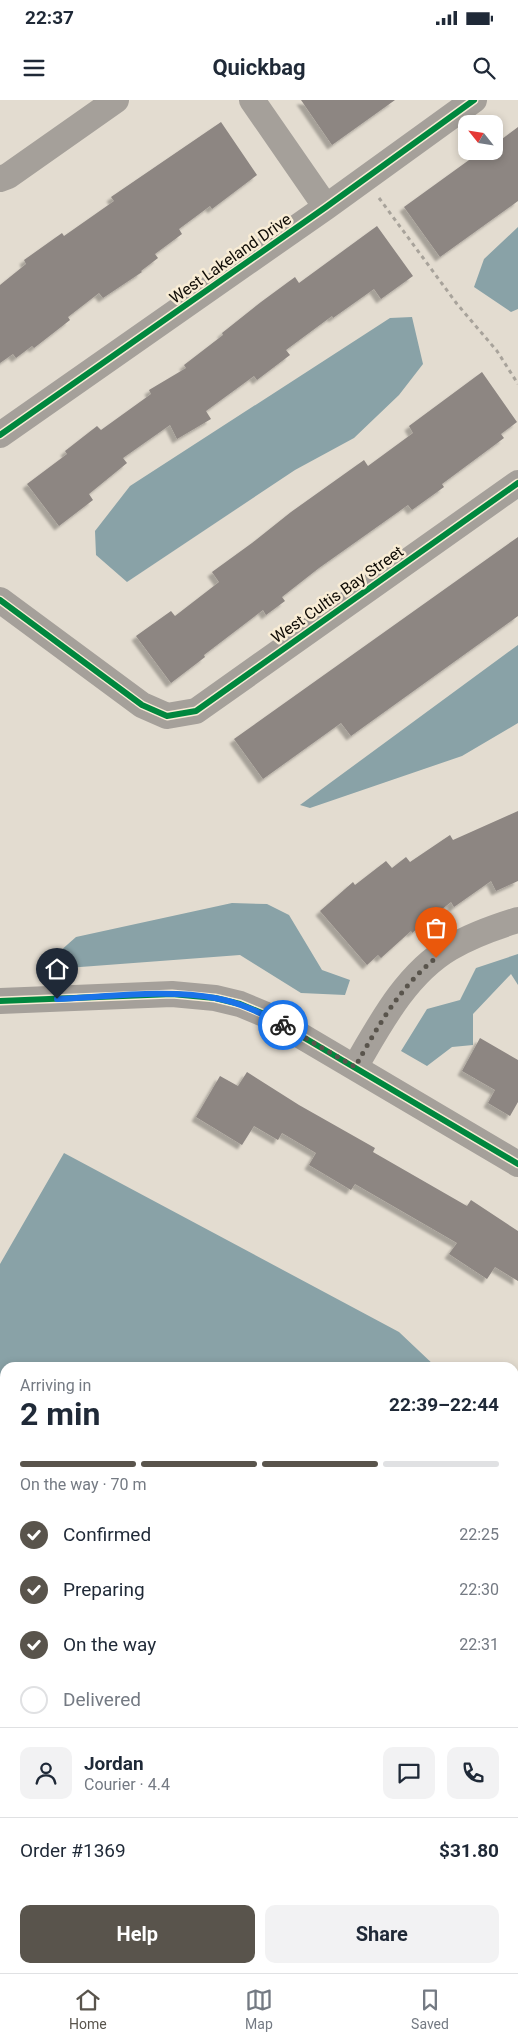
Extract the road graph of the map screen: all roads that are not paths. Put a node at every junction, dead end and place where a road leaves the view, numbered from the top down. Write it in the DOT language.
graph roads {
  1 [pos="116,100"];
  2 [pos="252,100"];
  3 [pos="474,100"];
  4 [pos="0,180"];
  5 [pos="326,207"];
  6 [pos="0,435"];
  7 [pos="518,483"];
  8 [pos="0,600"];
  9 [pos="518,920"];
  10 [pos="0,1001"];
  11 [pos="355,1067"];
  12 [pos="518,1164"];
  1 -- 4 [label="street"];
  2 -- 5 [label="street"];
  3 -- 5 [label="street, West Lakeland Drive"];
  5 -- 6 [label="street, West Lakeland Drive"];
  7 -- 8 [label="street, West Cultis Bay Street"];
  9 -- 11 [label="street"];
  10 -- 11 [label="street"];
  11 -- 12 [label="street"];
}
